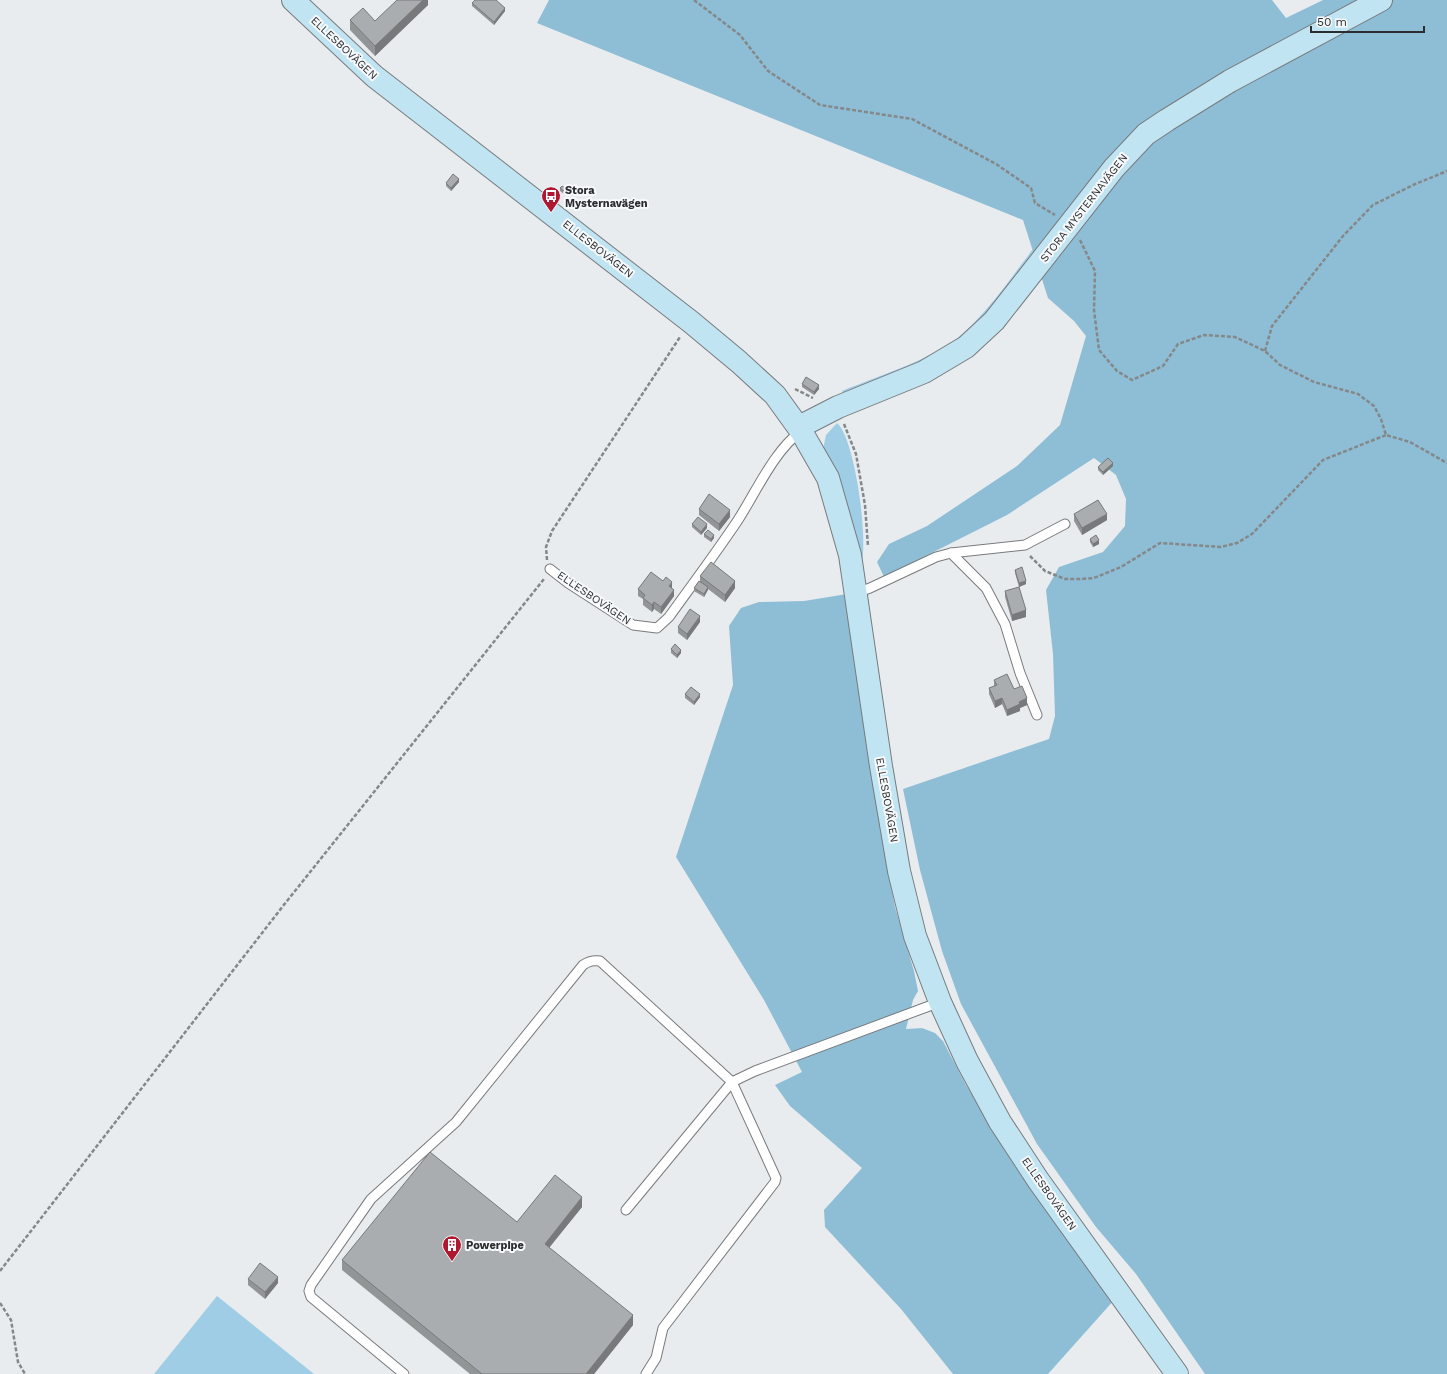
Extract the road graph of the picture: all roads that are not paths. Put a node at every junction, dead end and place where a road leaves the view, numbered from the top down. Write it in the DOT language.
graph roads {
  1 [pos="293,0"];
  2 [pos="1381,0"];
  3 [pos="800,429"];
  4 [pos="1065,524"];
  5 [pos="951,553"];
  6 [pos="550,569"];
  7 [pos="856,593"];
  8 [pos="1037,715"];
  9 [pos="940,1002"];
  10 [pos="732,1082"];
  11 [pos="626,1210"];
  12 [pos="404,1374"];
  13 [pos="646,1374"];
  14 [pos="1176,1374"];
  1 -- 3 [label="main road, ELLESBOVÄGEN"];
  2 -- 3 [label="main road, STORA MYSTERNAVÄGEN"];
  3 -- 6 [label="lane, ELLESBOVÄGEN"];
  3 -- 7 [label="main road, ELLESBOVÄGEN"];
  4 -- 5 [label="lane"];
  5 -- 7 [label="lane"];
  5 -- 8 [label="lane"];
  7 -- 9 [label="main road, ELLESBOVÄGEN"];
  9 -- 10 [label="lane"];
  9 -- 14 [label="main road, ELLESBOVÄGEN"];
  10 -- 11 [label="lane"];
  10 -- 12 [label="lane"];
  10 -- 13 [label="lane"];
}
